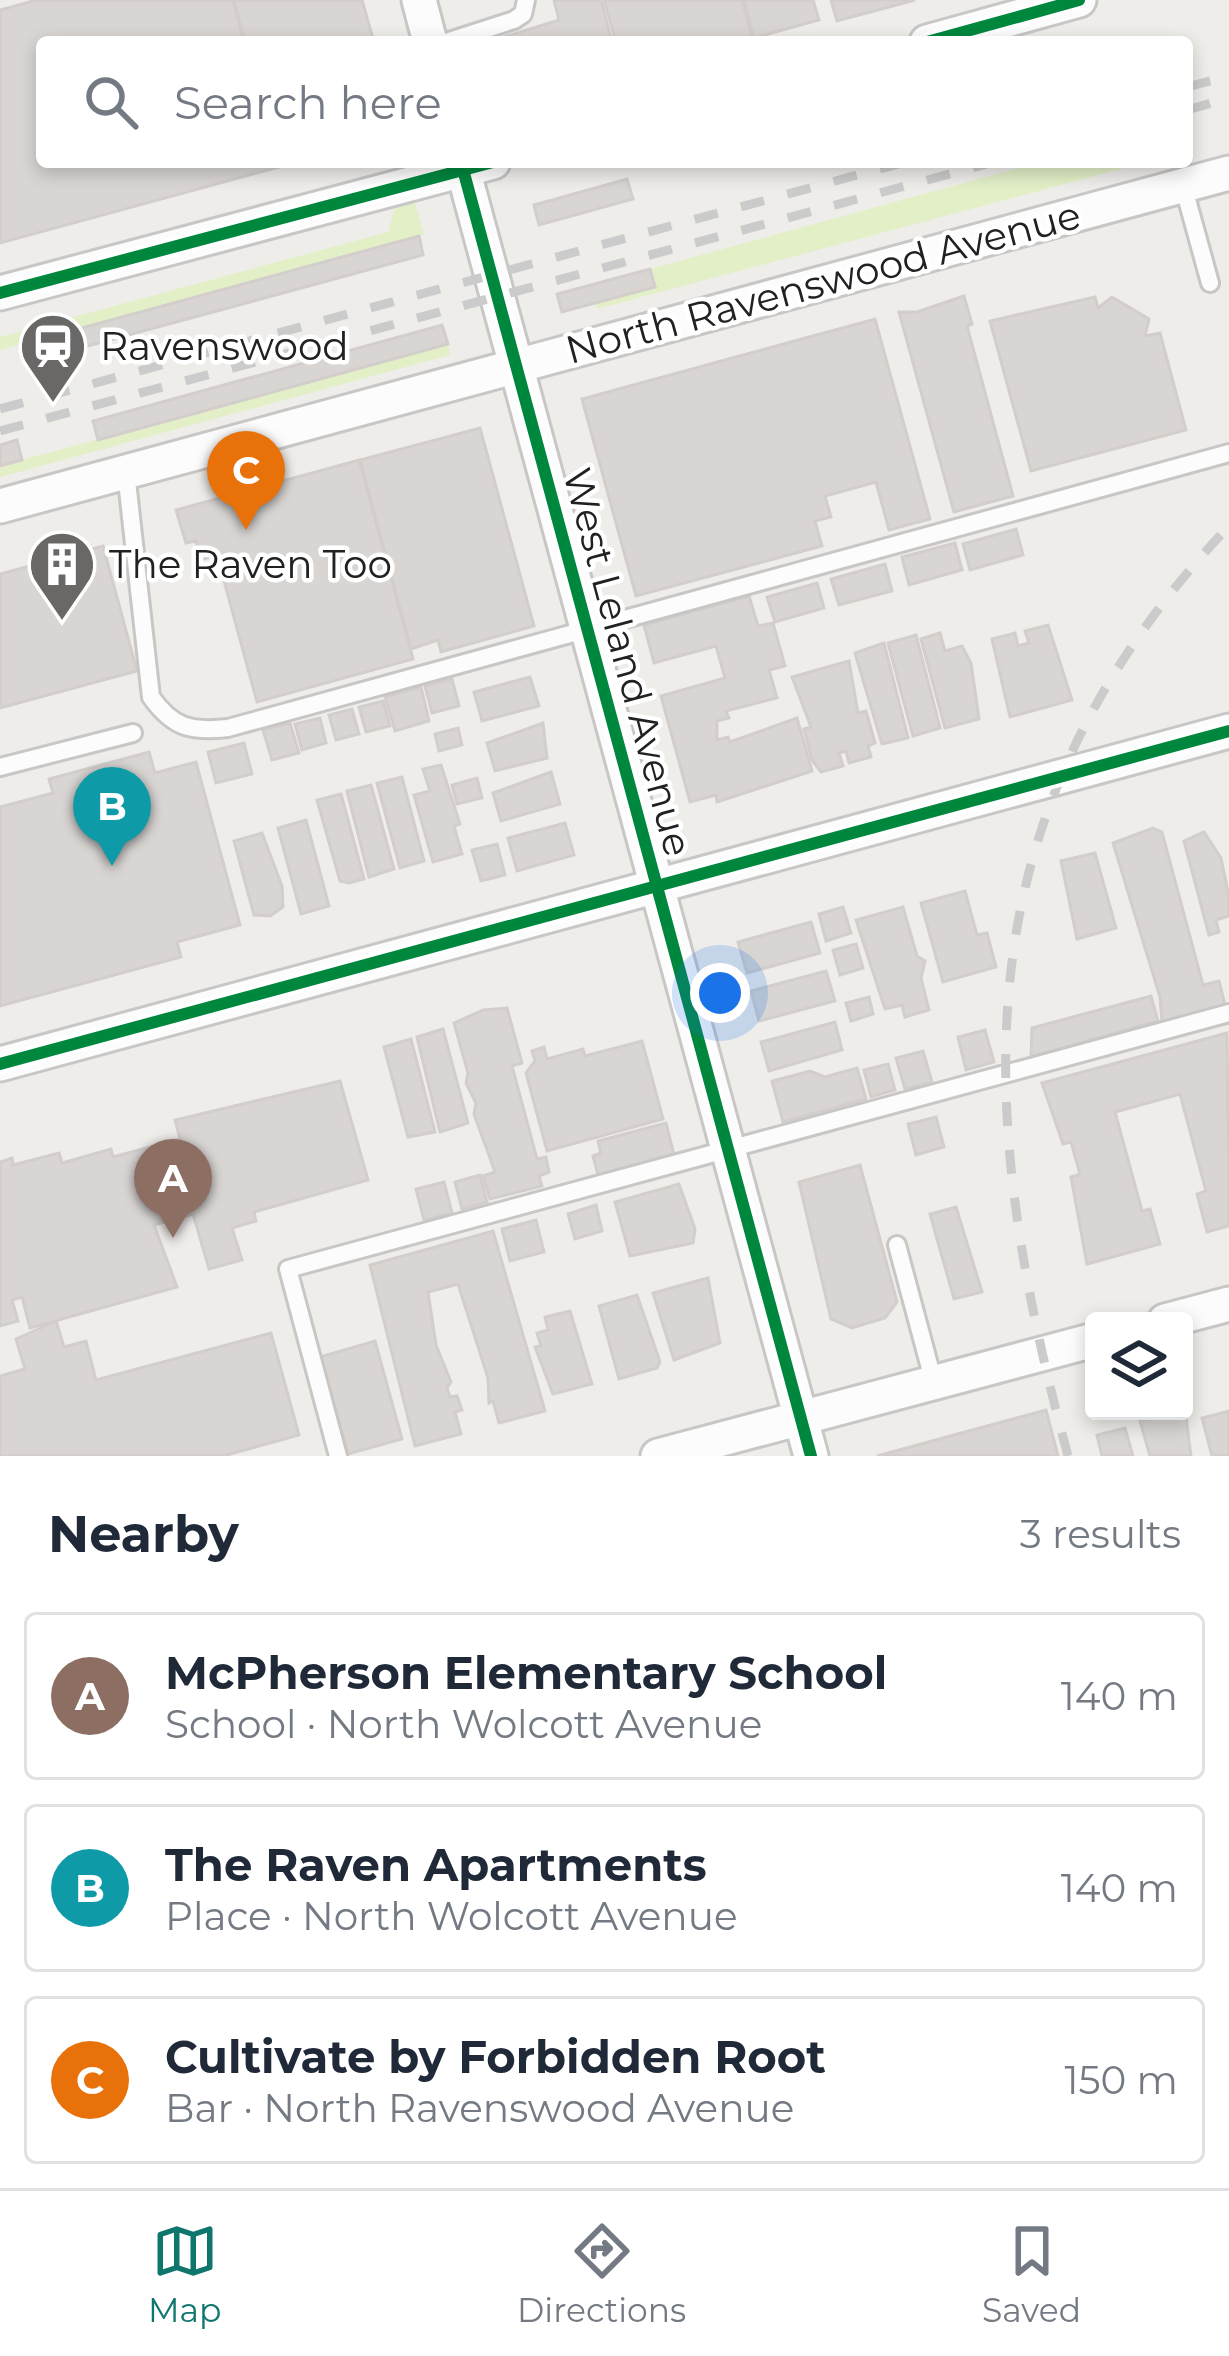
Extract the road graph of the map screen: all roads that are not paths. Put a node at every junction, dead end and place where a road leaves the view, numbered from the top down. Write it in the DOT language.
graph roads {
  1 [pos="419,0"];
  2 [pos="526,0"];
  3 [pos="1063,2"];
  4 [pos="428,36"];
  5 [pos="465,36"];
  6 [pos="947,36"];
  7 [pos="462,168"];
  8 [pos="474,168"];
  9 [pos="1229,172"];
  10 [pos="1183,185"];
  11 [pos="1210,283"];
  12 [pos="0,293"];
  13 [pos="516,364"];
  14 [pos="1229,453"];
  15 [pos="126,472"];
  16 [pos="0,506"];
  17 [pos="588,629"];
  18 [pos="1229,731"];
  19 [pos="133,733"];
  20 [pos="0,767"];
  21 [pos="658,890"];
  22 [pos="1229,1013"];
  23 [pos="0,1064"];
  24 [pos="729,1150"];
  25 [pos="897,1245"];
  26 [pos="1229,1304"];
  27 [pos="1193,1314"];
  28 [pos="1085,1342"];
  29 [pos="934,1383"];
  30 [pos="801,1419"];
  31 [pos="338,1456"];
  32 [pos="658,1456"];
  33 [pos="812,1456"];
  1 -- 4 [label="street"];
  2 -- 5 [label="lane"];
  3 -- 6 [label="street"];
  7 -- 12 [label="street"];
  8 -- 13 [label="street, West Leland Avenue"];
  9 -- 10 [label="street, North Ravenswood Avenue"];
  10 -- 11 [label="lane"];
  10 -- 13 [label="street, North Ravenswood Avenue"];
  13 -- 15 [label="street, North Ravenswood Avenue"];
  13 -- 17 [label="street, West Leland Avenue"];
  14 -- 17 [label="lane"];
  15 -- 16 [label="street, North Ravenswood Avenue"];
  15 -- 17 [label="lane"];
  17 -- 21 [label="street, West Leland Avenue"];
  18 -- 21 [label="street"];
  19 -- 20 [label="lane"];
  21 -- 23 [label="street"];
  21 -- 24 [label="street, West Leland Avenue"];
  22 -- 24 [label="lane"];
  24 -- 30 [label="street, West Leland Avenue"];
  24 -- 31 [label="lane"];
  25 -- 29 [label="lane"];
  26 -- 27 [label="street"];
  28 -- 29 [label="street"];
  29 -- 30 [label="street"];
  30 -- 32 [label="street"];
  30 -- 33 [label="street, West Leland Avenue"];
}
